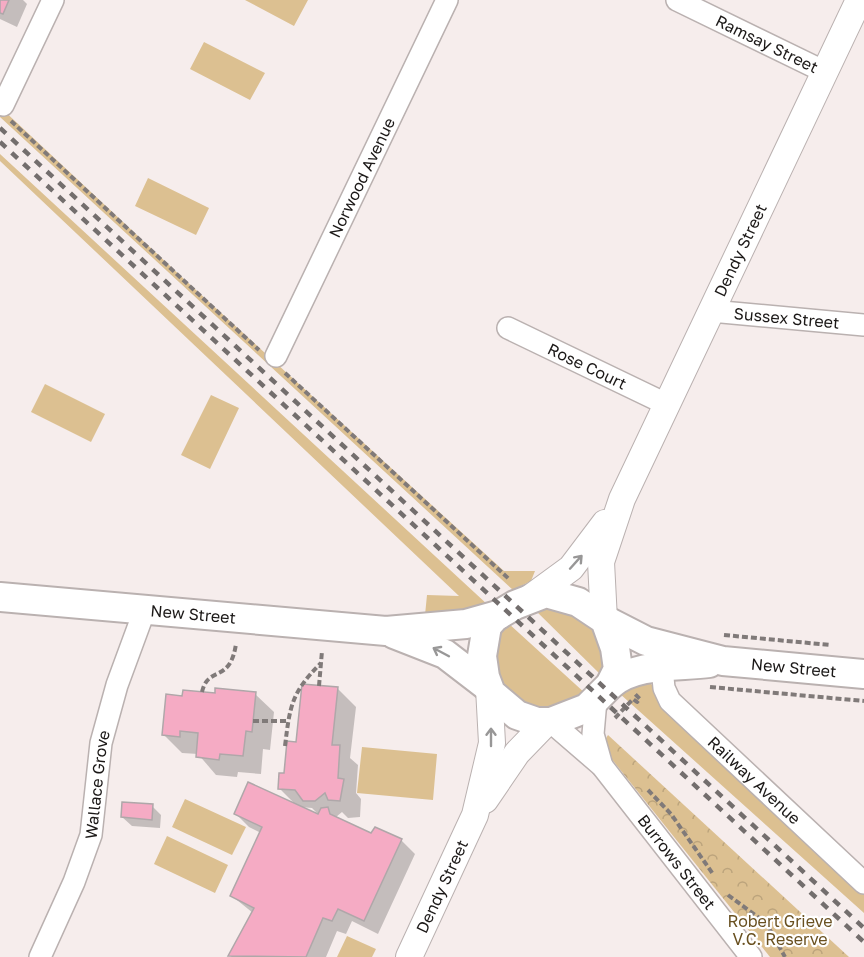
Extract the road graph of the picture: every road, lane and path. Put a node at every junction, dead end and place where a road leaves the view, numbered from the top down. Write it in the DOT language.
graph roads {
  1 [pos="53,0"];
  2 [pos="447,0"];
  3 [pos="677,0"];
  4 [pos="859,0"];
  5 [pos="825,72"];
  6 [pos="6,112"];
  7 [pos="711,311"];
  8 [pos="864,325"];
  9 [pos="508,328"];
  10 [pos="275,361"];
  11 [pos="666,404"];
  12 [pos="622,499"];
  13 [pos="509,579"];
  14 [pos="0,597"];
  15 [pos="530,598"];
  16 [pos="145,609"];
  17 [pos="498,615"];
  18 [pos="604,620"];
  19 [pos="386,631"];
  20 [pos="712,634"];
  21 [pos="236,644"];
  22 [pos="841,646"];
  23 [pos="322,651"];
  24 [pos="321,663"];
  25 [pos="662,666"];
  26 [pos="864,674"];
  27 [pos="319,686"];
  28 [pos="702,687"];
  29 [pos="488,688"];
  30 [pos="202,692"];
  31 [pos="864,701"];
  32 [pos="606,702"];
  33 [pos="253,721"];
  34 [pos="288,721"];
  35 [pos="549,723"];
  36 [pos="285,746"];
  37 [pos="602,766"];
  38 [pos="646,788"];
  39 [pos="475,814"];
  40 [pos="716,879"];
  41 [pos="864,883"];
  42 [pos="722,888"];
  43 [pos="39,957"];
  44 [pos="409,957"];
  45 [pos="751,957"];
  46 [pos="785,957"];
  1 -- 6 [label="street"];
  2 -- 10 [label="street, Norwood Avenue"];
  3 -- 5 [label="street, Ramsay Street"];
  4 -- 5 [label="street, Dendy Street"];
  5 -- 7 [label="street, Dendy Street"];
  6 -- 10 [label="path"];
  7 -- 8 [label="street, Sussex Street"];
  7 -- 11 [label="street, Dendy Street"];
  9 -- 11 [label="street, Rose Court"];
  10 -- 13 [label="path"];
  11 -- 12 [label="street, Dendy Street"];
  15 -- 12 [label="street, Dendy Street, one-way"];
  12 -- 18 [label="street, Dendy Street"];
  14 -- 16 [label="main road, New Street"];
  15 -- 17 [label="main road"];
  15 -- 18 [label="main road"];
  16 -- 19 [label="main road, New Street"];
  16 -- 43 [label="street, Wallace Grove"];
  17 -- 19 [label="main road, New Street"];
  17 -- 29 [label="main road"];
  18 -- 25 [label="main road, New Street"];
  18 -- 32 [label="main road"];
  29 -- 19 [label="main road, New Street, one-way"];
  20 -- 22 [label="path"];
  21 -- 30 [label="path"];
  23 -- 24 [label="path"];
  24 -- 27 [label="path"];
  24 -- 34 [label="path"];
  25 -- 26 [label="main road, New Street"];
  25 -- 32 [label="main road, New Street"];
  25 -- 32 [label="path"];
  25 -- 41 [label="street, Railway Avenue"];
  28 -- 31 [label="path"];
  29 -- 35 [label="main road"];
  39 -- 29 [label="street, Dendy Street, one-way"];
  32 -- 35 [label="main road"];
  32 -- 37 [label="street, Burrows Street"];
  33 -- 34 [label="path"];
  34 -- 36 [label="path"];
  35 -- 37 [label="street, Burrows Street"];
  35 -- 39 [label="street, Dendy Street"];
  37 -- 45 [label="street, Burrows Street"];
  38 -- 40 [label="path"];
  39 -- 44 [label="street, Dendy Street"];
  42 -- 46 [label="path"];
}
